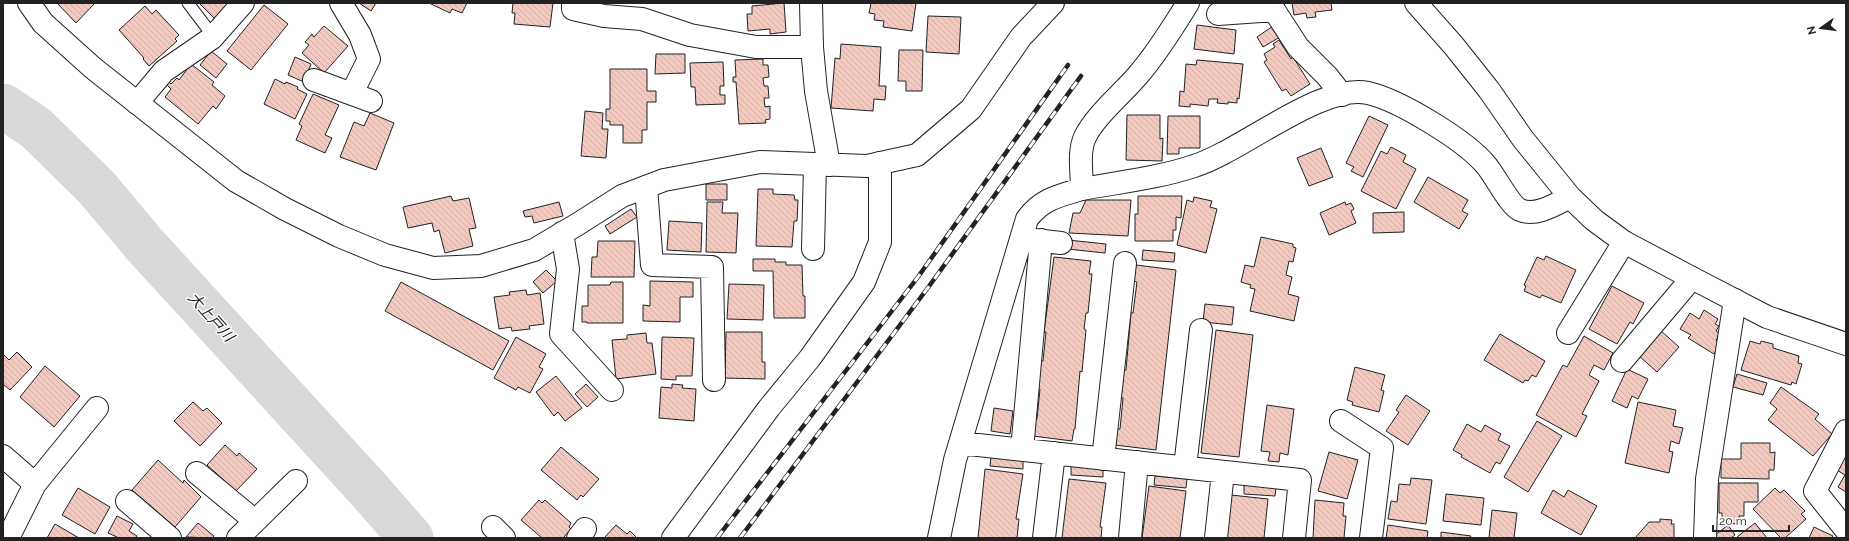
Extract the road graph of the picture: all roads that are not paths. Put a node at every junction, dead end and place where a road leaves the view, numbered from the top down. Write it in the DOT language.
graph roads {
  1 [pos="29,3"];
  2 [pos="188,3"];
  3 [pos="243,3"];
  4 [pos="341,3"];
  5 [pos="574,3"];
  6 [pos="811,3"];
  7 [pos="1053,3"];
  8 [pos="1188,3"];
  9 [pos="1416,3"];
  10 [pos="1273,6"];
  11 [pos="1218,14"];
  12 [pos="213,36"];
  13 [pos="812,47"];
  14 [pos="314,80"];
  15 [pos="1342,95"];
  16 [pos="138,103"];
  17 [pos="880,163"];
  18 [pos="822,164"];
  19 [pos="646,187"];
  20 [pos="1082,189"];
  21 [pos="1570,197"];
  22 [pos="562,233"];
  23 [pos="1041,240"];
  24 [pos="1624,242"];
  25 [pos="813,249"];
  26 [pos="1125,263"];
  27 [pos="1692,278"];
  28 [pos="1735,300"];
  29 [pos="1201,330"];
  30 [pos="1568,333"];
  31 [pos="1846,344"];
  32 [pos="1622,361"];
  33 [pos="714,380"];
  34 [pos="612,390"];
  35 [pos="97,408"];
  36 [pos="1341,421"];
  37 [pos="1846,431"];
  38 [pos="960,443"];
  39 [pos="1022,450"];
  40 [pos="1054,453"];
  41 [pos="3,456"];
  42 [pos="1103,458"];
  43 [pos="1138,462"];
  44 [pos="1185,467"];
  45 [pos="1223,472"];
  46 [pos="197,474"];
  47 [pos="296,481"];
  48 [pos="35,484"];
  49 [pos="127,501"];
  50 [pos="255,521"];
  51 [pos="1846,530"];
  52 [pos="8,538"];
  53 [pos="170,538"];
  54 [pos="238,538"];
  55 [pos="673,538"];
  56 [pos="939,538"];
  57 [pos="1044,538"];
  58 [pos="1130,538"];
  59 [pos="1216,538"];
  60 [pos="1294,538"];
  61 [pos="1371,538"];
  62 [pos="1705,538"];
  1 -- 16 [label="street"];
  2 -- 12 [label="lane"];
  3 -- 12 [label="street"];
  4 -- 14 [label="street"];
  5 -- 13 [label="street"];
  6 -- 13 [label="street"];
  7 -- 17 [label="street"];
  8 -- 20 [label="street"];
  9 -- 21 [label="street"];
  10 -- 11 [label="street"];
  10 -- 15 [label="street"];
  12 -- 16 [label="street"];
  13 -- 18 [label="street"];
  15 -- 20 [label="street"];
  15 -- 21 [label="street"];
  16 -- 22 [label="street"];
  17 -- 18 [label="street"];
  17 -- 55 [label="street"];
  18 -- 19 [label="street"];
  18 -- 25 [label="street"];
  19 -- 22 [label="street"];
  19 -- 33 [label="street"];
  20 -- 23 [label="street"];
  21 -- 24 [label="street"];
  22 -- 34 [label="street"];
  23 -- 38 [label="street"];
  23 -- 39 [label="street"];
  24 -- 27 [label="street"];
  24 -- 30 [label="street"];
  26 -- 42 [label="street"];
  27 -- 28 [label="street"];
  27 -- 32 [label="street"];
  28 -- 31 [label="street"];
  28 -- 62 [label="street"];
  29 -- 44 [label="street"];
  35 -- 48 [label="street"];
  36 -- 61 [label="street"];
  37 -- 51 [label="street"];
  38 -- 39 [label="street"];
  38 -- 56 [label="street"];
  39 -- 40 [label="street"];
  40 -- 42 [label="street"];
  40 -- 57 [label="street"];
  41 -- 48 [label="street"];
  42 -- 43 [label="street"];
  43 -- 44 [label="street"];
  43 -- 58 [label="street"];
  44 -- 45 [label="street"];
  45 -- 59 [label="street"];
  45 -- 60 [label="street"];
  46 -- 50 [label="street"];
  47 -- 50 [label="street"];
  48 -- 52 [label="street"];
  49 -- 53 [label="street"];
  50 -- 54 [label="street"];
}
